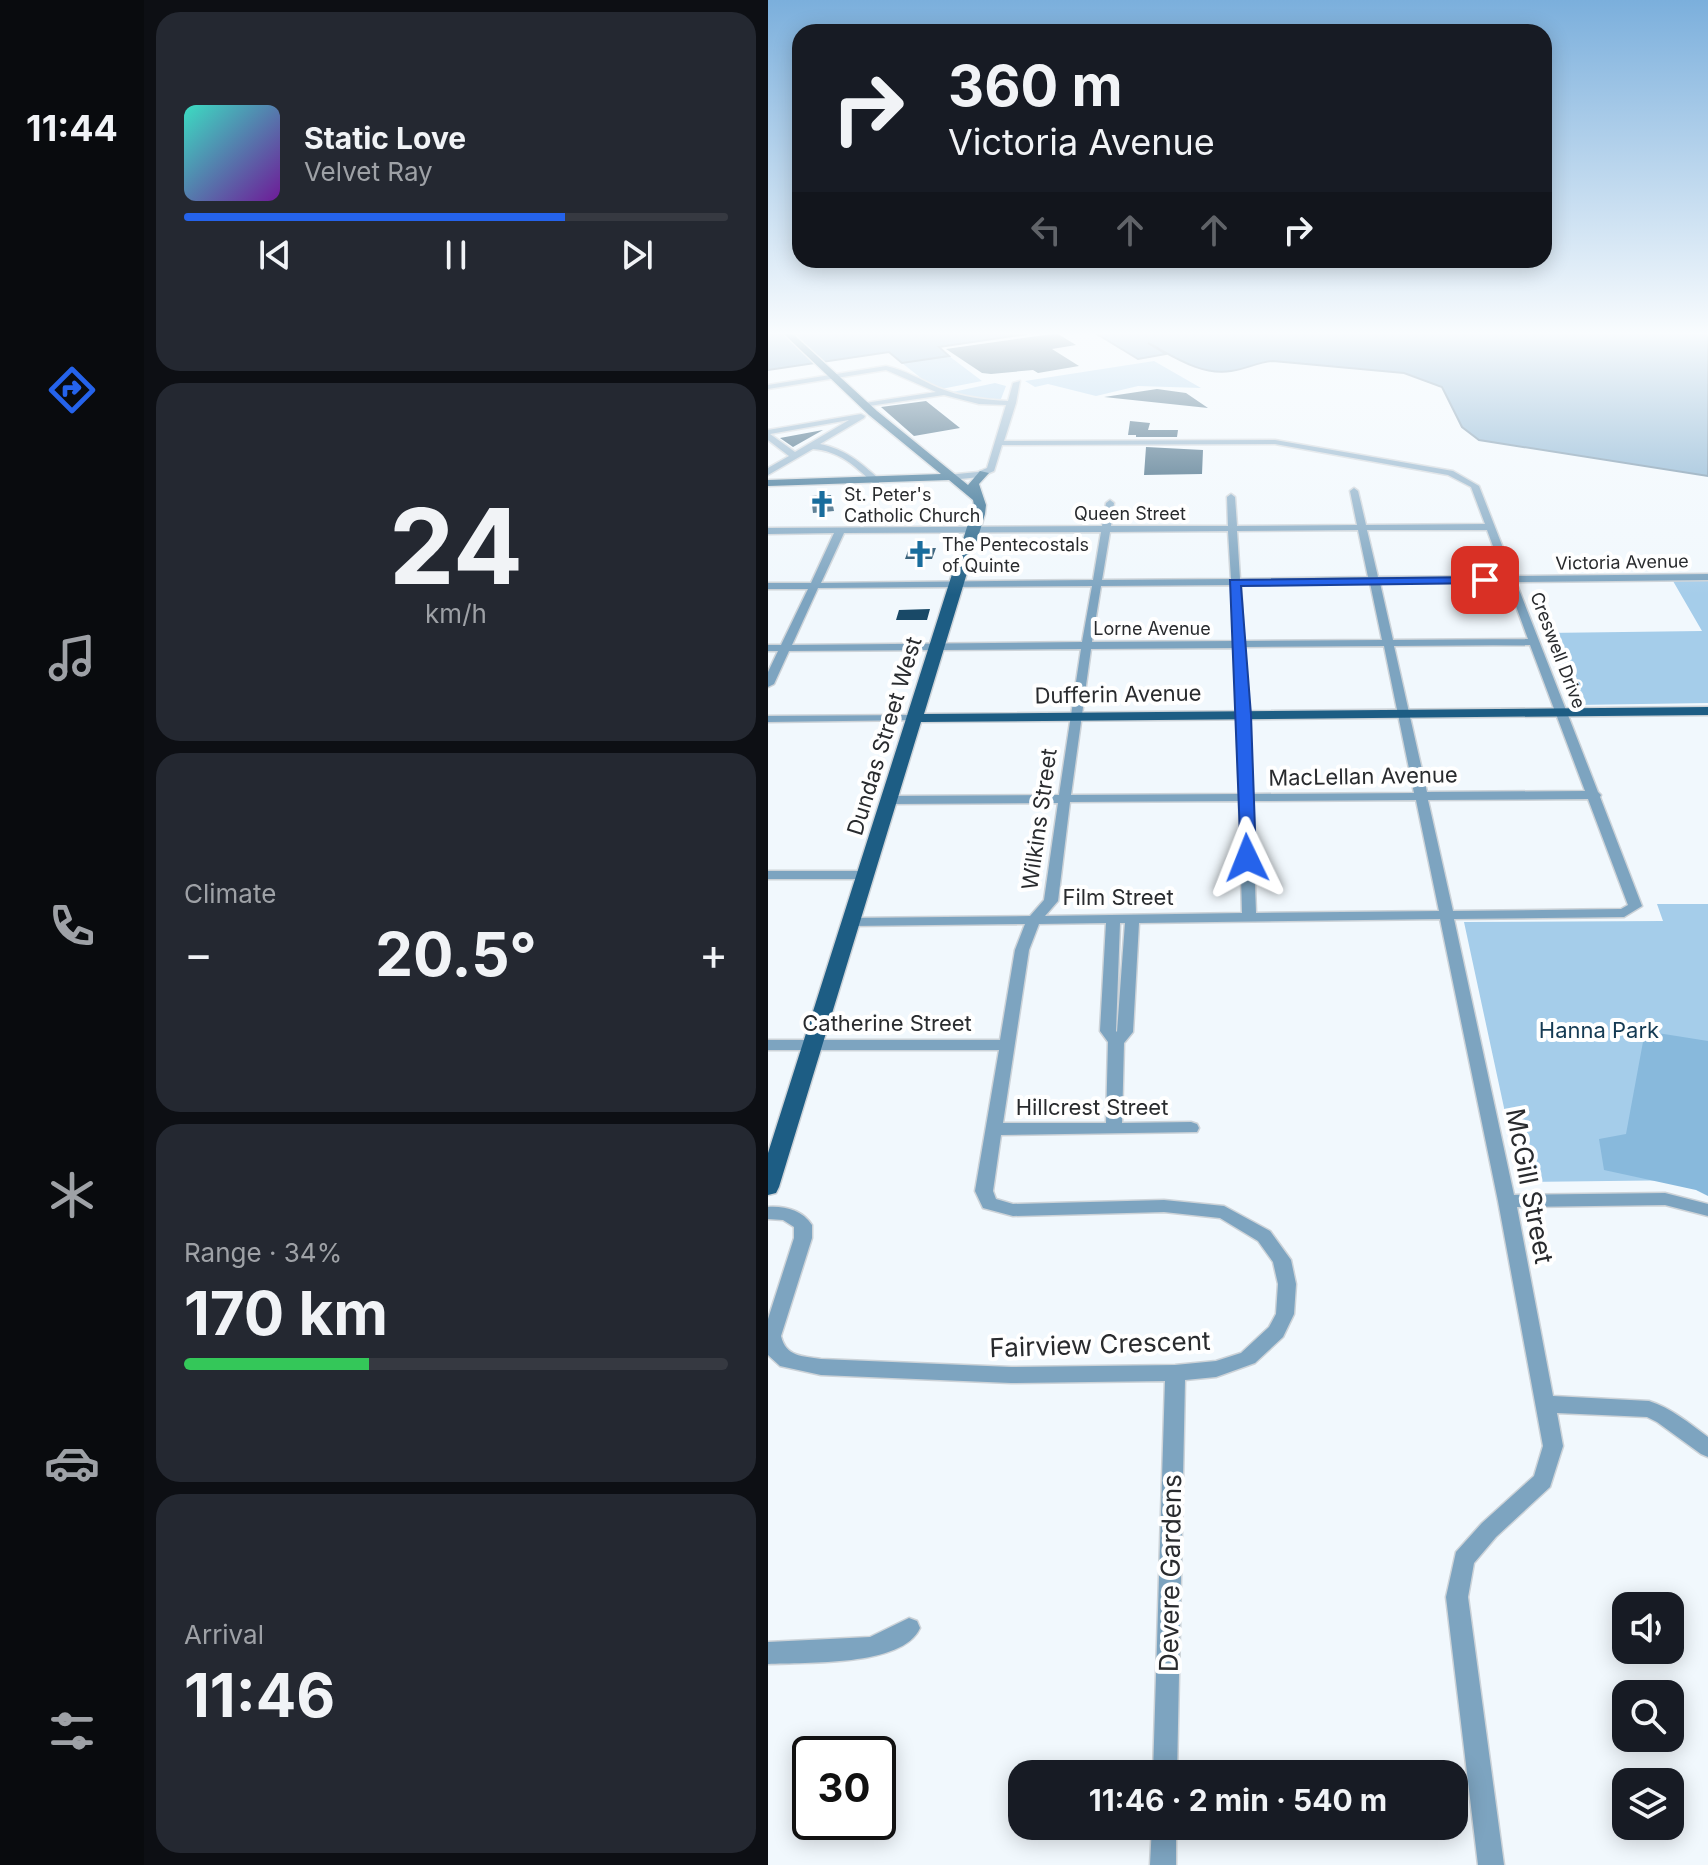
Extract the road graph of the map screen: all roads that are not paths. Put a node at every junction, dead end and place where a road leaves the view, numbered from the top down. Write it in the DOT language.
graph roads {
  1 [pos="824,421"];
  2 [pos="851,421"];
  3 [pos="880,421"];
  4 [pos="1007,421"];
  5 [pos="768,434"];
  6 [pos="1000,443"];
  7 [pos="810,446"];
  8 [pos="792,454"];
  9 [pos="768,457"];
  10 [pos="768,472"];
  11 [pos="984,473"];
  12 [pos="950,477"];
  13 [pos="891,480"];
  14 [pos="876,481"];
  15 [pos="768,483"];
  16 [pos="962,486"];
  17 [pos="1354,491"];
  18 [pos="976,497"];
  19 [pos="1231,497"];
  20 [pos="1110,503"];
  21 [pos="1492,527"];
  22 [pos="1363,528"];
  23 [pos="1233,529"];
  24 [pos="973,530"];
  25 [pos="1104,530"];
  26 [pos="768,531"];
  27 [pos="840,531"];
  28 [pos="1708,577"];
  29 [pos="1513,580"];
  30 [pos="1235,582"];
  31 [pos="1374,582"];
  32 [pos="1095,584"];
  33 [pos="955,585"];
  34 [pos="768,586"];
  35 [pos="814,586"];
  36 [pos="1536,642"];
  37 [pos="1387,643"];
  38 [pos="1239,644"];
  39 [pos="1088,645"];
  40 [pos="936,646"];
  41 [pos="785,647"];
  42 [pos="768,648"];
  43 [pos="768,684"];
  44 [pos="1708,711"];
  45 [pos="1563,712"];
  46 [pos="1404,714"];
  47 [pos="1243,715"];
  48 [pos="1075,717"];
  49 [pos="914,718"];
  50 [pos="768,719"];
  51 [pos="1595,795"];
  52 [pos="1420,796"];
  53 [pos="1245,797"];
  54 [pos="1065,799"];
  55 [pos="891,800"];
  56 [pos="768,875"];
  57 [pos="866,875"];
  58 [pos="1624,913"];
  59 [pos="1447,914"];
  60 [pos="1249,918"];
  61 [pos="1132,919"];
  62 [pos="1034,920"];
  63 [pos="1113,920"];
  64 [pos="851,922"];
  65 [pos="1116,1042"];
  66 [pos="768,1045"];
  67 [pos="813,1045"];
  68 [pos="1006,1045"];
  69 [pos="1114,1128"];
  70 [pos="1191,1128"];
  71 [pos="994,1129"];
  72 [pos="768,1187"];
  73 [pos="1507,1201"];
  74 [pos="1013,1210"];
  75 [pos="1708,1210"];
  76 [pos="768,1213"];
  77 [pos="1175,1373"];
  78 [pos="1545,1404"];
  79 [pos="1708,1448"];
  80 [pos="909,1628"];
  81 [pos="768,1653"];
  82 [pos="1165,1760"];
  83 [pos="1164,1840"];
  84 [pos="1163,1865"];
  85 [pos="1491,1865"];
  1 -- 5 [label="street"];
  2 -- 7 [label="street"];
  3 -- 12 [label="main road"];
  4 -- 6 [label="street"];
  5 -- 8 [label="street"];
  6 -- 11 [label="street"];
  6 -- 21 [label="street, Creswell Drive"];
  7 -- 8 [label="street"];
  7 -- 14 [label="street"];
  8 -- 9 [label="street"];
  8 -- 10 [label="street"];
  11 -- 12 [label="street"];
  11 -- 18 [label="main road, Dundas Street West"];
  12 -- 13 [label="main road"];
  12 -- 16 [label="main road"];
  13 -- 14 [label="main road"];
  13 -- 16 [label="main road"];
  14 -- 15 [label="main road"];
  16 -- 18 [label="main road"];
  17 -- 22 [label="street, McGill Street"];
  18 -- 24 [label="main road, Dundas Street West"];
  19 -- 23 [label="street"];
  20 -- 25 [label="street, Wilkins Street"];
  21 -- 22 [label="street, Queen Street"];
  21 -- 29 [label="street, Creswell Drive"];
  22 -- 23 [label="street, Queen Street"];
  22 -- 31 [label="street, McGill Street"];
  23 -- 25 [label="street, Queen Street"];
  23 -- 30 [label="street"];
  24 -- 25 [label="street, Queen Street"];
  24 -- 27 [label="street, Queen Street"];
  24 -- 33 [label="main road, Dundas Street West"];
  25 -- 32 [label="street, Wilkins Street"];
  26 -- 27 [label="street, Queen Street"];
  27 -- 35 [label="street"];
  28 -- 29 [label="street, Victoria Avenue"];
  29 -- 31 [label="street, Victoria Avenue"];
  29 -- 36 [label="street, Creswell Drive"];
  30 -- 31 [label="street, Victoria Avenue"];
  30 -- 32 [label="street, Victoria Avenue"];
  30 -- 38 [label="street"];
  31 -- 37 [label="street, McGill Street"];
  32 -- 33 [label="street, Victoria Avenue"];
  32 -- 39 [label="street, Wilkins Street"];
  33 -- 35 [label="street, Victoria Avenue"];
  33 -- 40 [label="main road, Dundas Street West"];
  34 -- 35 [label="street, Victoria Avenue"];
  35 -- 41 [label="street"];
  36 -- 37 [label="street, Lorne Avenue"];
  36 -- 45 [label="street, Creswell Drive"];
  37 -- 38 [label="street, Lorne Avenue"];
  37 -- 46 [label="street, McGill Street"];
  38 -- 39 [label="street, Lorne Avenue"];
  38 -- 47 [label="street"];
  39 -- 40 [label="street, Lorne Avenue"];
  39 -- 48 [label="street, Wilkins Street"];
  40 -- 41 [label="street, Lorne Avenue"];
  40 -- 49 [label="main road, Dundas Street West"];
  41 -- 42 [label="street, Lorne Avenue"];
  41 -- 43 [label="street"];
  44 -- 45 [label="main road, Dufferin Avenue"];
  45 -- 46 [label="main road, Dufferin Avenue"];
  45 -- 51 [label="street, Creswell Drive"];
  46 -- 47 [label="main road, Dufferin Avenue"];
  46 -- 52 [label="street, McGill Street"];
  47 -- 48 [label="main road, Dufferin Avenue"];
  47 -- 53 [label="street"];
  48 -- 49 [label="main road, Dufferin Avenue"];
  48 -- 54 [label="street, Wilkins Street"];
  49 -- 50 [label="street, Dufferin Avenue"];
  49 -- 55 [label="main road, Dundas Street West"];
  51 -- 52 [label="street, MacLellan Avenue"];
  51 -- 58 [label="street, Creswell Drive"];
  52 -- 53 [label="street, MacLellan Avenue"];
  52 -- 59 [label="street, McGill Street"];
  53 -- 54 [label="street, MacLellan Avenue"];
  53 -- 60 [label="street"];
  54 -- 55 [label="street, MacLellan Avenue"];
  54 -- 62 [label="street, Wilkins Street"];
  55 -- 57 [label="main road, Dundas Street West"];
  56 -- 57 [label="street"];
  57 -- 64 [label="main road, Dundas Street West"];
  58 -- 59 [label="street, Film Street"];
  59 -- 60 [label="street, Film Street"];
  59 -- 73 [label="street, McGill Street"];
  60 -- 61 [label="street, Film Street"];
  61 -- 63 [label="street, Film Street"];
  61 -- 65 [label="street"];
  62 -- 63 [label="street, Film Street"];
  62 -- 64 [label="street, Film Street"];
  62 -- 68 [label="street, Wilkins Street"];
  63 -- 65 [label="street"];
  64 -- 67 [label="main road, Dundas Street West"];
  65 -- 69 [label="street"];
  66 -- 67 [label="street, Catherine Street"];
  67 -- 68 [label="street, Catherine Street"];
  67 -- 72 [label="main road, Dundas Street West"];
  68 -- 71 [label="street, Wilkins Street"];
  69 -- 70 [label="street, Hillcrest Street"];
  69 -- 71 [label="street, Hillcrest Street"];
  71 -- 74 [label="street, Wilkins Street"];
  73 -- 75 [label="street"];
  73 -- 78 [label="street, McGill Street"];
  74 -- 77 [label="street, Fairview Crescent"];
  76 -- 77 [label="street, Fairview Crescent"];
  77 -- 82 [label="street, Devere Gardens"];
  78 -- 79 [label="street"];
  78 -- 85 [label="street, McGill Street"];
  80 -- 81 [label="street"];
  83 -- 84 [label="street"];
}
